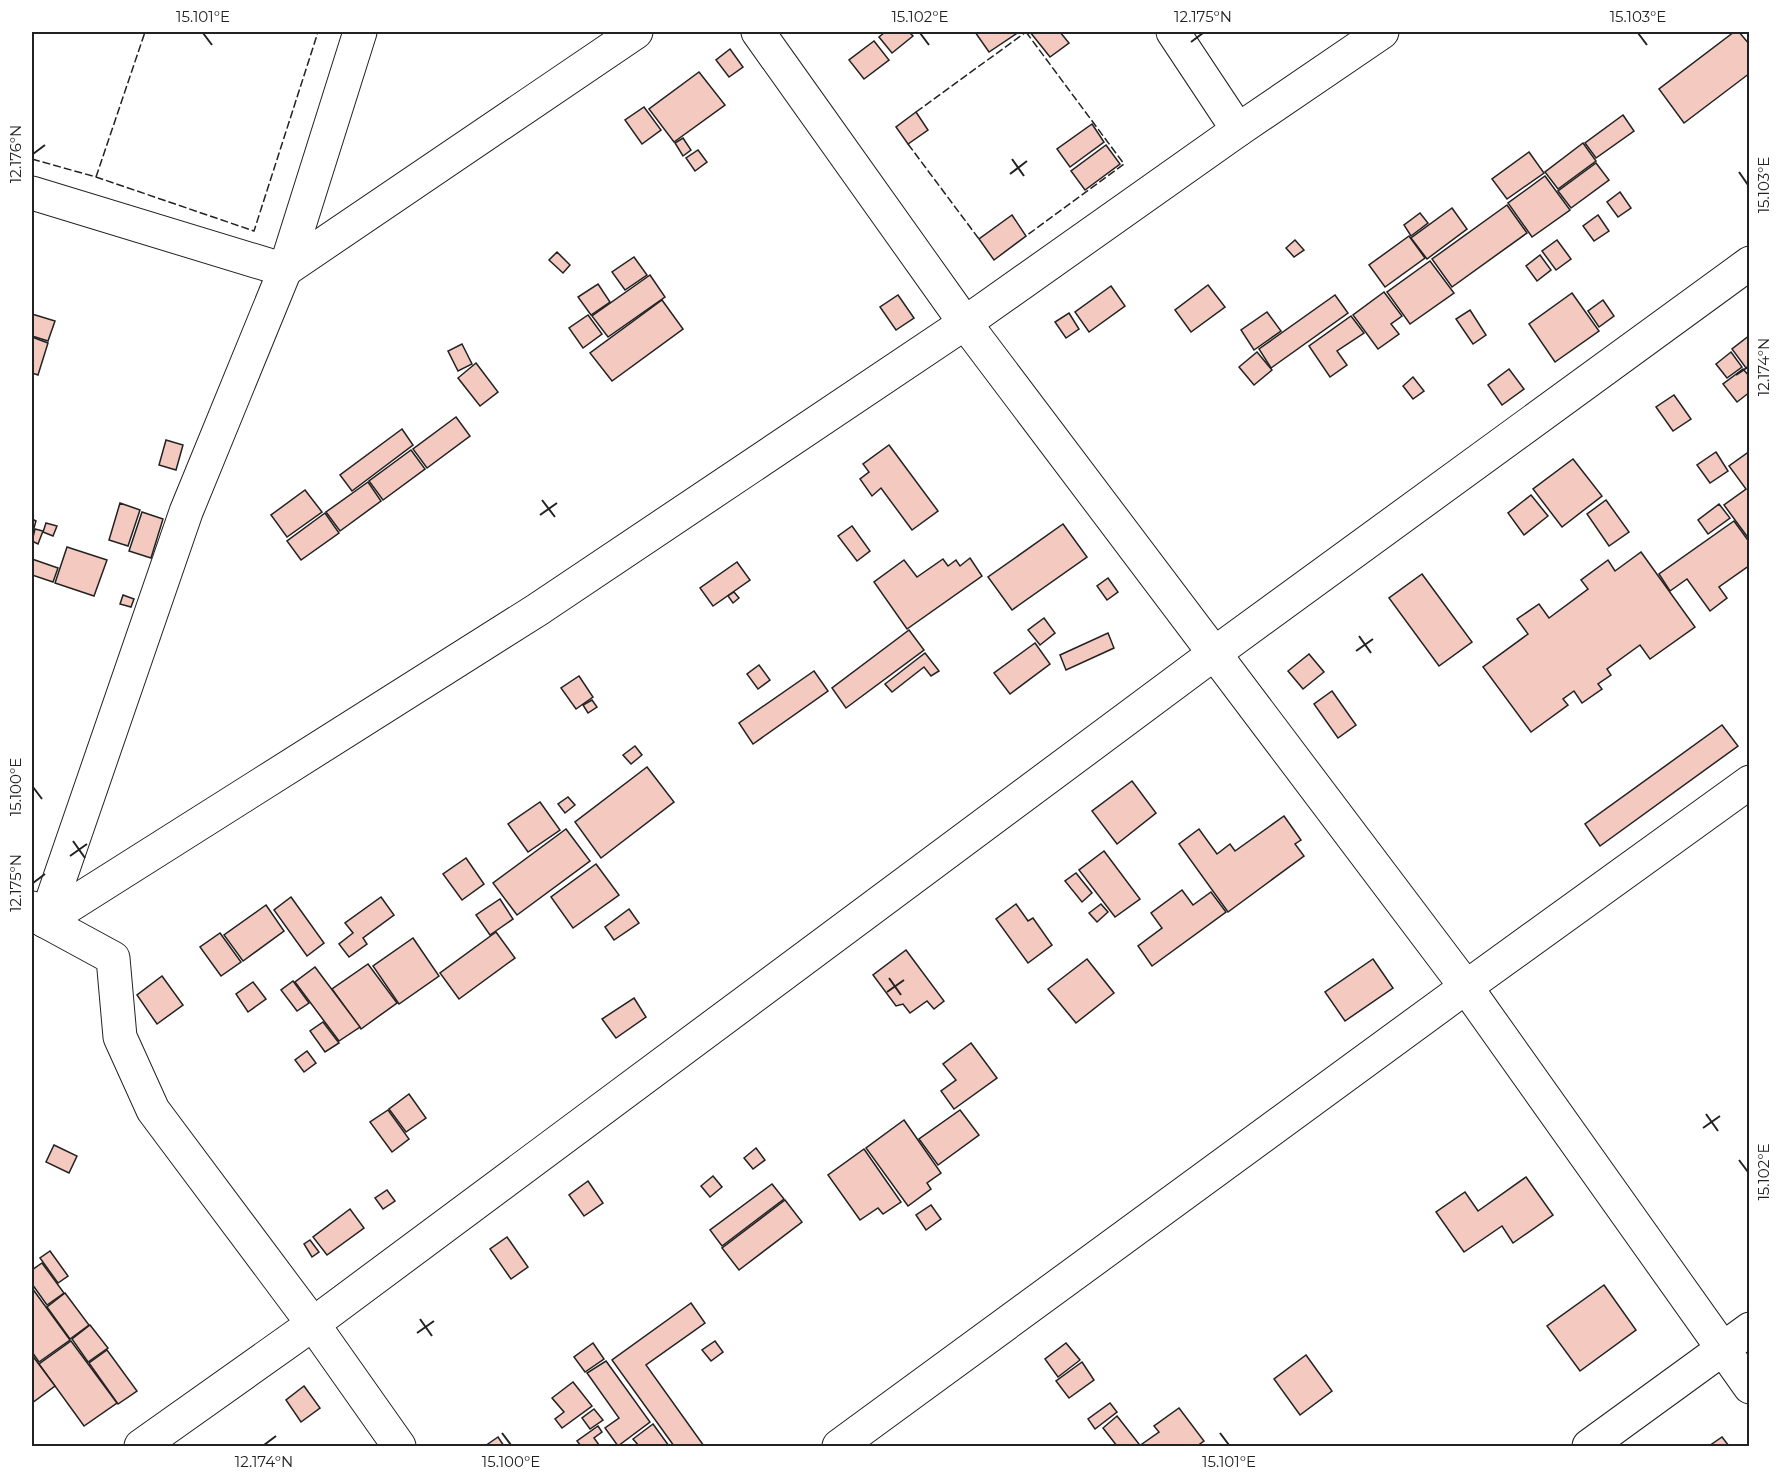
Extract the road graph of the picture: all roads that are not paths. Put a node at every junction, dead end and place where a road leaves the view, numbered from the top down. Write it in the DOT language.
graph roads {
  1 [pos="360,32"];
  2 [pos="636,32"];
  3 [pos="758,32"];
  4 [pos="1173,32"];
  5 [pos="1382,32"];
  6 [pos="1238,130"];
  7 [pos="32,193"];
  8 [pos="1749,263"];
  9 [pos="285,270"];
  10 [pos="965,323"];
  11 [pos="1215,652"];
  12 [pos="1749,782"];
  13 [pos="38,914"];
  14 [pos="1466,987"];
  15 [pos="313,1324"];
  16 [pos="1749,1329"];
  17 [pos="1722,1349"];
  18 [pos="1749,1388"];
  19 [pos="141,1446"];
  20 [pos="399,1446"];
  21 [pos="839,1446"];
  22 [pos="1588,1446"];
  1 -- 9 [label="street"];
  2 -- 9 [label="street"];
  3 -- 10 [label="street"];
  4 -- 6 [label="street"];
  5 -- 6 [label="street"];
  6 -- 10 [label="street"];
  7 -- 9 [label="street"];
  8 -- 11 [label="street"];
  9 -- 13 [label="street"];
  10 -- 11 [label="street"];
  10 -- 13 [label="street"];
  11 -- 14 [label="street"];
  11 -- 15 [label="street"];
  12 -- 14 [label="street"];
  13 -- 15 [label="street"];
  14 -- 17 [label="street"];
  14 -- 21 [label="street"];
  15 -- 19 [label="street"];
  15 -- 20 [label="street"];
  16 -- 17 [label="street"];
  17 -- 18 [label="street"];
  17 -- 22 [label="street"];
}
